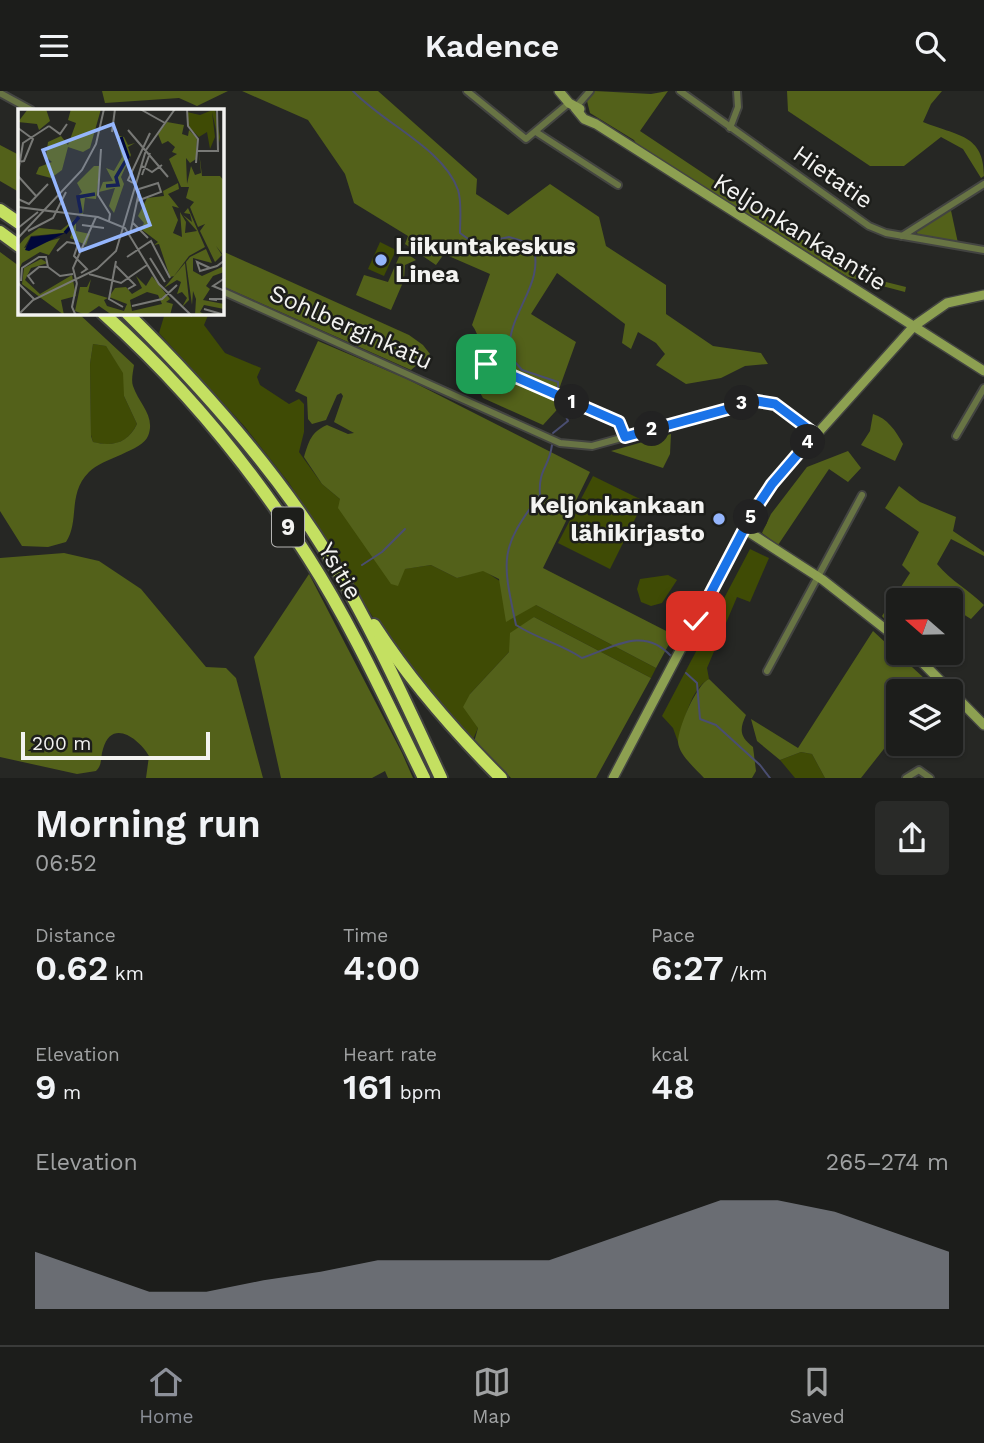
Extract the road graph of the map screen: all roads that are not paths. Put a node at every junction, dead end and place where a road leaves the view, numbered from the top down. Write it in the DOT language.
graph roads {
  1 [pos="467,91"];
  2 [pos="551,91"];
  3 [pos="558,91"];
  4 [pos="590,91"];
  5 [pos="680,91"];
  6 [pos="737,91"];
  7 [pos="0,93"];
  8 [pos="572,105"];
  9 [pos="29,109"];
  10 [pos="730,128"];
  11 [pos="536,132"];
  12 [pos="984,184"];
  13 [pos="618,185"];
  14 [pos="0,210"];
  15 [pos="18,222"];
  16 [pos="0,232"];
  17 [pos="902,236"];
  18 [pos="18,245"];
  19 [pos="984,250"];
  20 [pos="224,292"];
  21 [pos="984,295"];
  22 [pos="105,315"];
  23 [pos="129,315"];
  24 [pos="914,327"];
  25 [pos="472,342"];
  26 [pos="984,371"];
  27 [pos="984,388"];
  28 [pos="815,434"];
  29 [pos="957,436"];
  30 [pos="625,437"];
  31 [pos="862,495"];
  32 [pos="744,529"];
  33 [pos="328,555"];
  34 [pos="817,576"];
  35 [pos="886,630"];
  36 [pos="925,665"];
  37 [pos="767,671"];
  38 [pos="984,725"];
  39 [pos="928,775"];
  40 [pos="424,778"];
  41 [pos="441,778"];
  42 [pos="501,778"];
  43 [pos="613,778"];
  44 [pos="906,778"];
  1 -- 11 [label="street"];
  2 -- 8 [label="main road, Keljonkankaantie"];
  3 -- 8 [label="main road, Keljonkankaantie"];
  4 -- 8 [label="street"];
  5 -- 10 [label="street, Hietatie"];
  6 -- 10 [label="street"];
  7 -- 9 [label="street"];
  8 -- 11 [label="street"];
  8 -- 24 [label="main road, Keljonkankaantie"];
  10 -- 17 [label="street, Hietatie"];
  11 -- 13 [label="street"];
  12 -- 17 [label="street"];
  14 -- 15 [label="highway"];
  16 -- 18 [label="highway"];
  17 -- 19 [label="street, Hietatie"];
  20 -- 30 [label="street, Sohlberginkatu"];
  21 -- 24 [label="main road"];
  22 -- 40 [label="highway, Ysitie / 9"];
  23 -- 33 [label="highway, Ysitie / 9"];
  24 -- 26 [label="main road, Keljonkankaantie"];
  24 -- 28 [label="main road"];
  25 -- 30 [label="street"];
  27 -- 29 [label="street"];
  28 -- 30 [label="street, Sohlberginkatu"];
  28 -- 32 [label="main road"];
  31 -- 34 [label="street"];
  32 -- 34 [label="main road"];
  32 -- 43 [label="main road"];
  33 -- 41 [label="highway, Ysitie / 9"];
  33 -- 42 [label="highway"];
  34 -- 35 [label="main road"];
  34 -- 37 [label="street"];
  36 -- 38 [label="main road"];
  39 -- 44 [label="street"];
}
